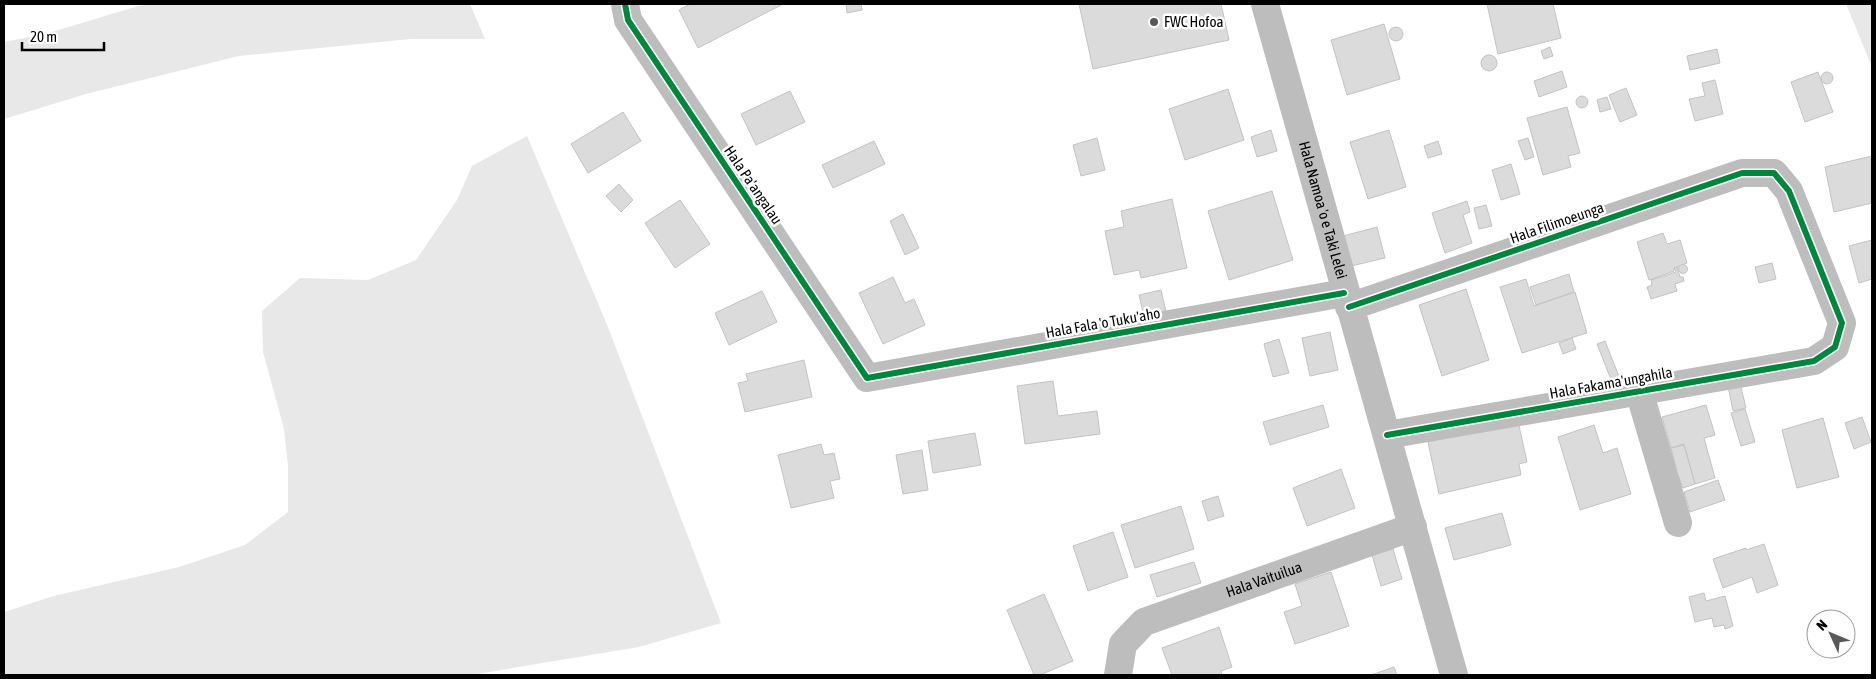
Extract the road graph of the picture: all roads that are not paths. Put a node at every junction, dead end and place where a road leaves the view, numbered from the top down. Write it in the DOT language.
graph roads {
  1 [pos="625,4"];
  2 [pos="1267,4"];
  3 [pos="1347,300"];
  4 [pos="1835,347"];
  5 [pos="867,378"];
  6 [pos="1639,391"];
  7 [pos="1388,435"];
  8 [pos="1678,523"];
  9 [pos="1413,527"];
  10 [pos="1118,675"];
  11 [pos="1454,675"];
  1 -- 5 [label="street, Hala Pa'angalau"];
  2 -- 3 [label="street, Hala Namoa 'o e Taki Lelei"];
  3 -- 4 [label="street, Hala Filimoeunga"];
  3 -- 5 [label="street, Hala Fala 'o Tuku'aho"];
  3 -- 7 [label="street, Hala Namoa 'o e Taki Lelei"];
  4 -- 6 [label="street, Hala Fakama'ungahila"];
  6 -- 7 [label="street, Hala Fakama'ungahila"];
  6 -- 8 [label="street"];
  7 -- 9 [label="street, Hala Namoa 'o e Taki Lelei"];
  9 -- 10 [label="street, Hala Vaituilua"];
  9 -- 11 [label="street, Hala Namoa 'o e Taki Lelei"];
}
